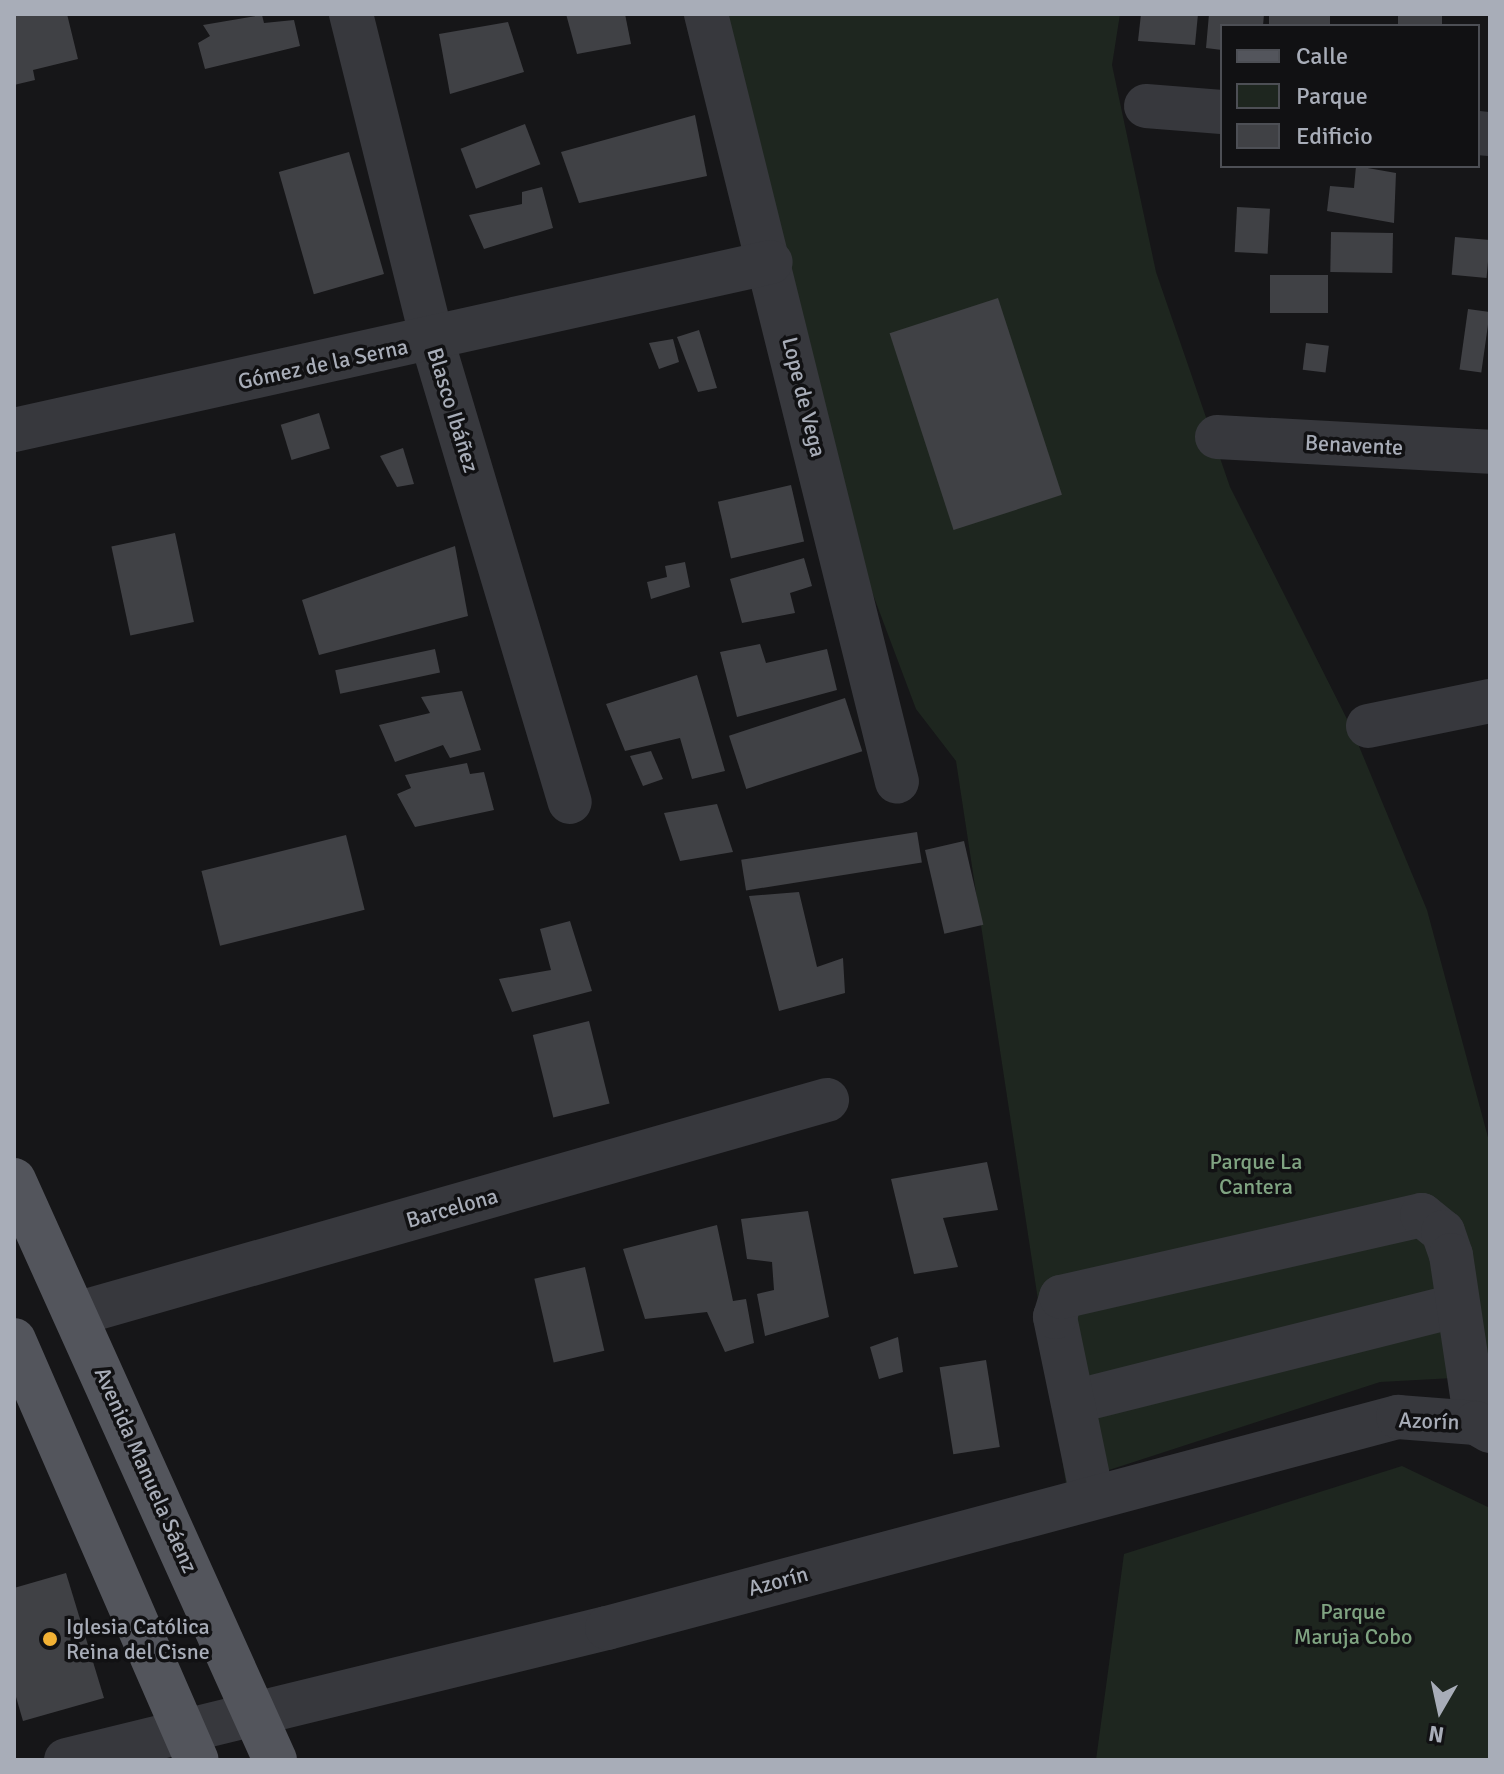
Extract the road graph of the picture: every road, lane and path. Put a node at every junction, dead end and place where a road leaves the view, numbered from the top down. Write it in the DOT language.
graph roads {
  1 [pos="351,14"];
  2 [pos="706,14"];
  3 [pos="1146,106"];
  4 [pos="1220,112"];
  5 [pos="771,262"];
  6 [pos="432,340"];
  7 [pos="14,430"];
  8 [pos="1217,437"];
  9 [pos="1490,452"];
  10 [pos="1490,701"];
  11 [pos="1368,726"];
  12 [pos="897,782"];
  13 [pos="570,802"];
  14 [pos="827,1100"];
  15 [pos="14,1180"];
  16 [pos="1458,1305"];
  17 [pos="76,1314"];
  18 [pos="14,1340"];
  19 [pos="1073,1402"];
  20 [pos="1483,1427"];
  21 [pos="1092,1496"];
  22 [pos="254,1711"];
  23 [pos="190,1744"];
  24 [pos="66,1760"];
  25 [pos="275,1760"];
  1 -- 6 [label="street, Blasco Ibáñez"];
  2 -- 5 [label="street, Lope de Vega"];
  3 -- 4 [label="street"];
  5 -- 6 [label="street, Gómez de la Serna"];
  5 -- 12 [label="street, Lope de Vega"];
  6 -- 7 [label="street, Gómez de la Serna"];
  6 -- 13 [label="street, Blasco Ibáñez"];
  8 -- 9 [label="street, Benavente"];
  10 -- 11 [label="street"];
  14 -- 17 [label="street, Barcelona"];
  15 -- 17 [label="main road, Avenida Manuela Sáenz"];
  16 -- 19 [label="street"];
  16 -- 19 [label="street"];
  16 -- 20 [label="street"];
  17 -- 22 [label="main road, Avenida Manuela Sáenz"];
  18 -- 23 [label="main road"];
  19 -- 21 [label="street"];
  20 -- 21 [label="street, Azorín"];
  21 -- 22 [label="street, Azorín"];
  22 -- 23 [label="street, Azorín"];
  22 -- 25 [label="main road, Avenida Manuela Sáenz"];
  23 -- 24 [label="street, Azorín"];
}
